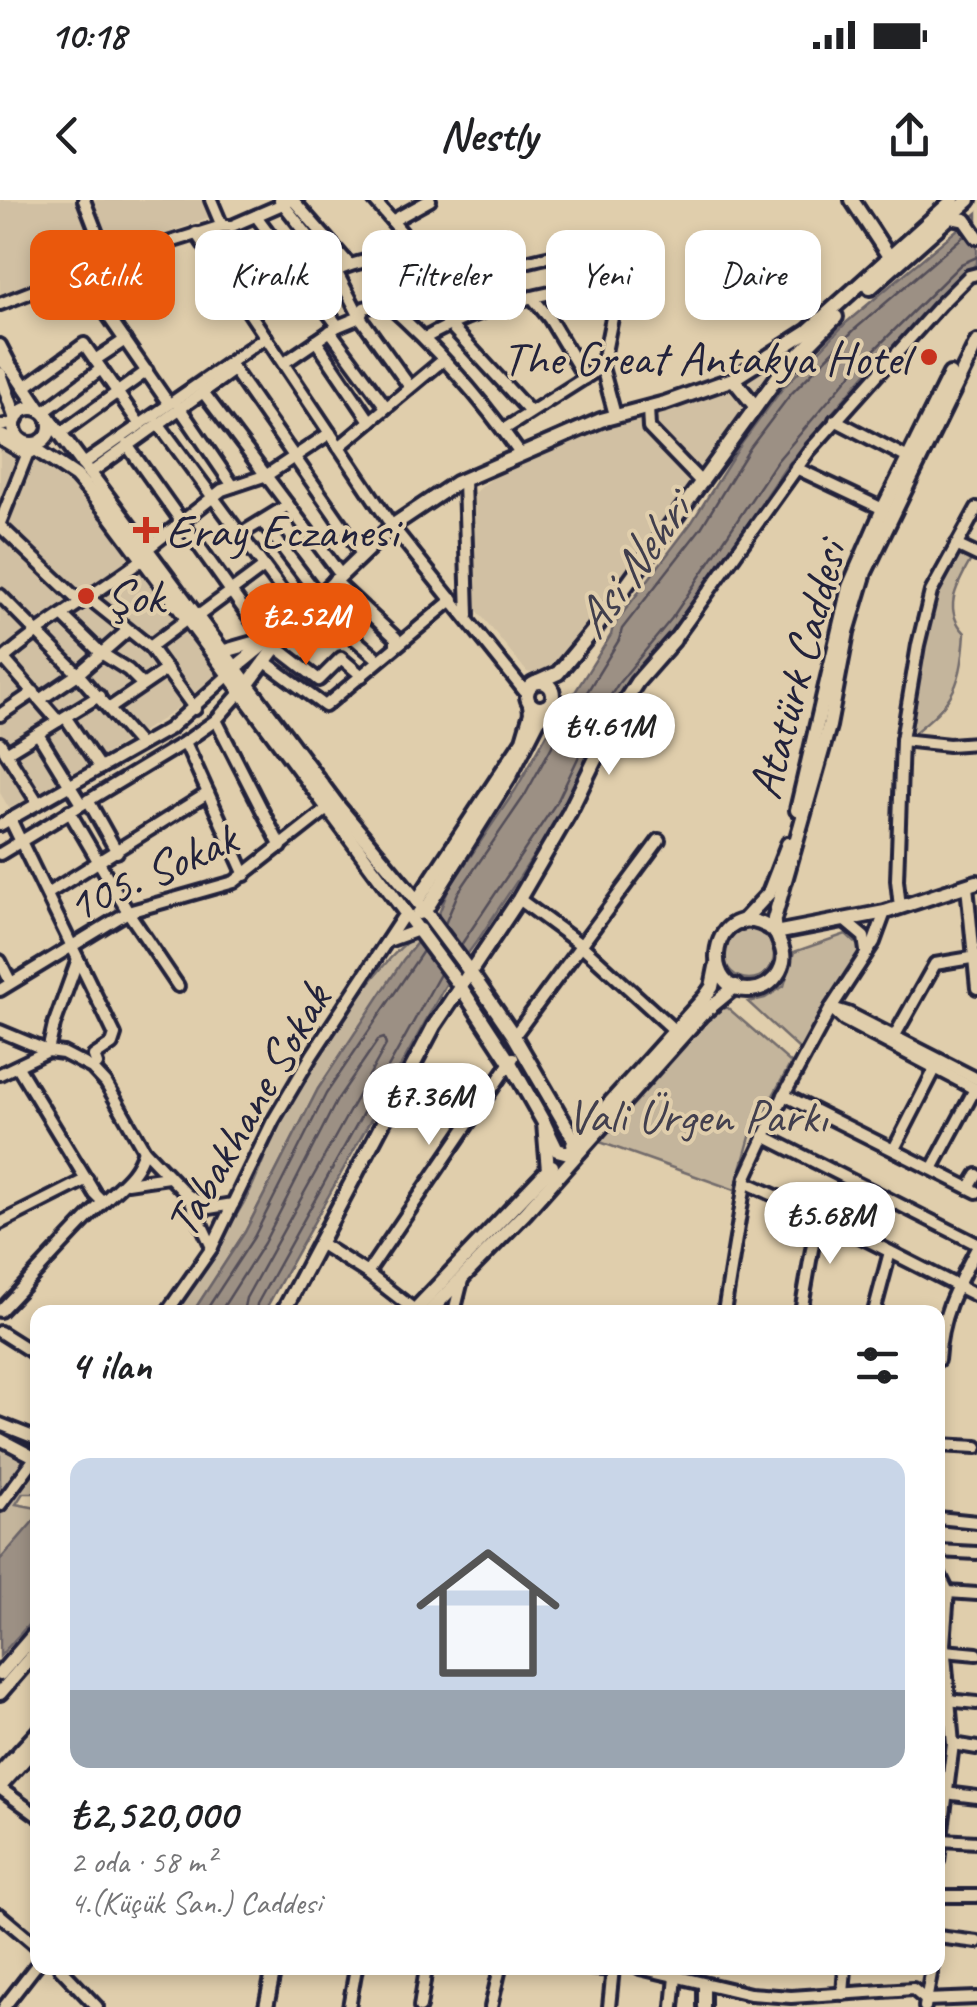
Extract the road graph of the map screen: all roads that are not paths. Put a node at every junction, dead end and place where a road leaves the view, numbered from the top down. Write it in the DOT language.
graph roads {
  1 [pos="84,200"];
  2 [pos="212,200"];
  3 [pos="374,200"];
  4 [pos="430,200"];
  5 [pos="852,200"];
  6 [pos="953,200"];
  7 [pos="287,201"];
  8 [pos="974,202"];
  9 [pos="256,216"];
  10 [pos="958,219"];
  11 [pos="392,222"];
  12 [pos="222,226"];
  13 [pos="96,230"];
  14 [pos="207,230"];
  15 [pos="307,230"];
  16 [pos="399,230"];
  17 [pos="977,237"];
  18 [pos="890,258"];
  19 [pos="362,262"];
  20 [pos="349,264"];
  21 [pos="342,268"];
  22 [pos="977,274"];
  23 [pos="342,282"];
  24 [pos="30,293"];
  25 [pos="546,294"];
  26 [pos="532,297"];
  27 [pos="0,304"];
  28 [pos="360,317"];
  29 [pos="112,320"];
  30 [pos="255,320"];
  31 [pos="611,320"];
  32 [pos="449,324"];
  33 [pos="334,328"];
  34 [pos="977,329"];
  35 [pos="266,337"];
  36 [pos="426,338"];
  37 [pos="126,340"];
  38 [pos="316,341"];
  39 [pos="977,342"];
  40 [pos="0,345"];
  41 [pos="0,358"];
  42 [pos="442,361"];
  43 [pos="284,363"];
  44 [pos="98,365"];
  45 [pos="231,366"];
  46 [pos="602,367"];
  47 [pos="6,372"];
  48 [pos="147,372"];
  49 [pos="584,378"];
  50 [pos="733,379"];
  51 [pos="26,387"];
  52 [pos="410,387"];
  53 [pos="203,392"];
  54 [pos="120,394"];
  55 [pos="174,406"];
  56 [pos="755,406"];
  57 [pos="648,407"];
  58 [pos="386,408"];
  59 [pos="530,412"];
  60 [pos="44,413"];
  61 [pos="615,415"];
  62 [pos="370,420"];
  63 [pos="835,420"];
  64 [pos="10,422"];
  65 [pos="158,423"];
  66 [pos="140,425"];
  67 [pos="504,430"];
  68 [pos="61,433"];
  69 [pos="330,433"];
  70 [pos="0,437"];
  71 [pos="127,445"];
  72 [pos="29,447"];
  73 [pos="339,447"];
  74 [pos="520,454"];
  75 [pos="294,457"];
  76 [pos="908,458"];
  77 [pos="796,468"];
  78 [pos="86,469"];
  79 [pos="266,476"];
  80 [pos="464,479"];
  81 [pos="702,482"];
  82 [pos="233,486"];
  83 [pos="5,488"];
  84 [pos="212,498"];
  85 [pos="288,505"];
  86 [pos="977,508"];
  87 [pos="882,509"];
  88 [pos="182,522"];
  89 [pos="263,522"];
  90 [pos="0,524"];
  91 [pos="392,526"];
  92 [pos="239,535"];
  93 [pos="956,544"];
  94 [pos="145,554"];
  95 [pos="362,554"];
  96 [pos="977,555"];
  97 [pos="264,567"];
  98 [pos="337,577"];
  99 [pos="231,592"];
  100 [pos="0,595"];
  101 [pos="285,595"];
  102 [pos="315,598"];
  103 [pos="84,599"];
  104 [pos="453,599"];
  105 [pos="62,614"];
  106 [pos="300,615"];
  107 [pos="193,617"];
  108 [pos="468,617"];
  109 [pos="251,619"];
  110 [pos="597,626"];
  111 [pos="128,630"];
  112 [pos="36,632"];
  113 [pos="272,640"];
  114 [pos="674,640"];
  115 [pos="150,646"];
  116 [pos="395,647"];
  117 [pos="224,651"];
  118 [pos="101,652"];
  119 [pos="2,660"];
  120 [pos="379,660"];
  121 [pos="264,661"];
  122 [pos="167,669"];
  123 [pos="233,671"];
  124 [pos="78,674"];
  125 [pos="362,676"];
  126 [pos="142,684"];
  127 [pos="244,688"];
  128 [pos="531,691"];
  129 [pos="38,695"];
  130 [pos="99,696"];
  131 [pos="549,703"];
  132 [pos="110,708"];
  133 [pos="195,709"];
  134 [pos="0,714"];
  135 [pos="62,720"];
  136 [pos="216,720"];
  137 [pos="38,734"];
  138 [pos="902,740"];
  139 [pos="185,742"];
  140 [pos="977,744"];
  141 [pos="140,746"];
  142 [pos="3,748"];
  143 [pos="100,768"];
  144 [pos="70,785"];
  145 [pos="208,792"];
  146 [pos="84,802"];
  147 [pos="38,803"];
  148 [pos="327,809"];
  149 [pos="70,810"];
  150 [pos="5,822"];
  151 [pos="658,840"];
  152 [pos="21,842"];
  153 [pos="281,846"];
  154 [pos="117,852"];
  155 [pos="0,854"];
  156 [pos="99,864"];
  157 [pos="245,874"];
  158 [pos="972,884"];
  159 [pos="47,894"];
  160 [pos="520,899"];
  161 [pos="900,908"];
  162 [pos="128,912"];
  163 [pos="406,912"];
  164 [pos="885,912"];
  165 [pos="423,918"];
  166 [pos="846,921"];
  167 [pos="742,922"];
  168 [pos="828,924"];
  169 [pos="774,932"];
  170 [pos="387,942"];
  171 [pos="71,945"];
  172 [pos="582,945"];
  173 [pos="783,948"];
  174 [pos="866,952"];
  175 [pos="975,958"];
  176 [pos="78,960"];
  177 [pos="0,961"];
  178 [pos="716,964"];
  179 [pos="463,976"];
  180 [pos="10,981"];
  181 [pos="178,986"];
  182 [pos="736,986"];
  183 [pos="977,988"];
  184 [pos="0,990"];
  185 [pos="832,1008"];
  186 [pos="674,1030"];
  187 [pos="0,1031"];
  188 [pos="514,1036"];
  189 [pos="894,1036"];
  190 [pos="20,1039"];
  191 [pos="48,1050"];
  192 [pos="522,1051"];
  193 [pos="509,1062"];
  194 [pos="22,1064"];
  195 [pos="96,1064"];
  196 [pos="935,1069"];
  197 [pos="0,1074"];
  198 [pos="976,1086"];
  199 [pos="784,1095"];
  200 [pos="544,1123"];
  201 [pos="764,1136"];
  202 [pos="894,1149"];
  203 [pos="144,1150"];
  204 [pos="572,1150"];
  205 [pos="932,1169"];
  206 [pos="548,1170"];
  207 [pos="977,1175"];
  208 [pos="168,1177"];
  209 [pos="87,1179"];
  210 [pos="745,1182"];
  211 [pos="126,1183"];
  212 [pos="973,1190"];
  213 [pos="188,1196"];
  214 [pos="104,1202"];
  215 [pos="233,1204"];
  216 [pos="0,1208"];
  217 [pos="818,1214"];
  218 [pos="3,1222"];
  219 [pos="321,1244"];
  220 [pos="977,1246"];
  221 [pos="212,1247"];
  222 [pos="890,1252"];
  223 [pos="366,1273"];
  224 [pos="462,1277"];
  225 [pos="957,1286"];
  226 [pos="977,1296"];
  227 [pos="172,1305"];
  228 [pos="287,1305"];
  229 [pos="410,1305"];
  230 [pos="426,1305"];
  231 [pos="428,1305"];
  232 [pos="456,1305"];
  233 [pos="725,1305"];
  234 [pos="802,1305"];
  235 [pos="876,1305"];
  236 [pos="0,1311"];
  237 [pos="945,1315"];
  238 [pos="0,1332"];
  239 [pos="30,1351"];
  240 [pos="0,1424"];
  241 [pos="30,1436"];
  242 [pos="0,1439"];
  243 [pos="945,1445"];
  244 [pos="977,1447"];
  245 [pos="30,1456"];
  246 [pos="30,1467"];
  247 [pos="0,1505"];
  248 [pos="945,1519"];
  249 [pos="977,1522"];
  250 [pos="945,1552"];
  251 [pos="977,1554"];
  252 [pos="945,1586"];
  253 [pos="948,1592"];
  254 [pos="977,1594"];
  255 [pos="945,1636"];
  256 [pos="30,1639"];
  257 [pos="945,1651"];
  258 [pos="977,1654"];
  259 [pos="30,1658"];
  260 [pos="945,1667"];
  261 [pos="0,1674"];
  262 [pos="0,1693"];
  263 [pos="947,1700"];
  264 [pos="977,1703"];
  265 [pos="953,1744"];
  266 [pos="30,1747"];
  267 [pos="977,1748"];
  268 [pos="30,1750"];
  269 [pos="945,1766"];
  270 [pos="0,1774"];
  271 [pos="0,1788"];
  272 [pos="945,1793"];
  273 [pos="977,1797"];
  274 [pos="30,1810"];
  275 [pos="945,1840"];
  276 [pos="977,1842"];
  277 [pos="945,1896"];
  278 [pos="977,1896"];
  279 [pos="0,1916"];
  280 [pos="945,1938"];
  281 [pos="30,1940"];
  282 [pos="977,1942"];
  283 [pos="30,1973"];
  284 [pos="66,1975"];
  285 [pos="271,1975"];
  286 [pos="355,1975"];
  287 [pos="425,1975"];
  288 [pos="499,1975"];
  289 [pos="613,1975"];
  290 [pos="668,1975"];
  291 [pos="844,1975"];
  292 [pos="931,1975"];
  293 [pos="676,1977"];
  294 [pos="704,1984"];
  295 [pos="750,1994"];
  296 [pos="843,1994"];
  297 [pos="977,1998"];
  298 [pos="791,2002"];
  299 [pos="925,2003"];
  300 [pos="91,2005"];
  301 [pos="4,2007"];
  302 [pos="266,2007"];
  303 [pos="349,2007"];
  304 [pos="420,2007"];
  305 [pos="492,2007"];
  306 [pos="610,2007"];
  307 [pos="673,2007"];
  308 [pos="704,2007"];
  309 [pos="752,2007"];
  1 -- 13 [label="street"];
  2 -- 12 [label="street"];
  3 -- 11 [label="street"];
  4 -- 11 [label="street"];
  5 -- 18 [label="main road"];
  6 -- 18 [label="main road"];
  7 -- 9 [label="street"];
  7 -- 15 [label="street"];
  7 -- 20 [label="street"];
  8 -- 10 [label="main road"];
  9 -- 12 [label="street"];
  9 -- 33 [label="street"];
  10 -- 17 [label="main road"];
  10 -- 56 [label="main road"];
  11 -- 16 [label="street"];
  12 -- 14 [label="street"];
  18 -- 50 [label="main road"];
  19 -- 20 [label="street"];
  20 -- 21 [label="street"];
  22 -- 63 [label="street"];
  23 -- 28 [label="street"];
  24 -- 27 [label="street"];
  25 -- 26 [label="street"];
  26 -- 32 [label="street"];
  26 -- 49 [label="street"];
  28 -- 33 [label="street"];
  28 -- 36 [label="street"];
  28 -- 52 [label="street"];
  29 -- 37 [label="street"];
  30 -- 35 [label="street"];
  31 -- 46 [label="street"];
  32 -- 36 [label="street"];
  32 -- 59 [label="street"];
  33 -- 38 [label="street"];
  33 -- 58 [label="street"];
  34 -- 76 [label="main road, Atatürk Caddesi"];
  35 -- 43 [label="street"];
  35 -- 45 [label="street"];
  36 -- 42 [label="street"];
  37 -- 44 [label="street"];
  37 -- 48 [label="street"];
  38 -- 43 [label="street"];
  38 -- 62 [label="street"];
  39 -- 169 [label="main road, Atatürk Caddesi"];
  40 -- 47 [label="street"];
  41 -- 47 [label="main road"];
  42 -- 52 [label="street"];
  42 -- 67 [label="street"];
  43 -- 69 [label="street"];
  44 -- 51 [label="street"];
  44 -- 54 [label="street"];
  44 -- 60 [label="street"];
  45 -- 53 [label="street"];
  45 -- 55 [label="street"];
  45 -- 75 [label="street"];
  46 -- 49 [label="street"];
  46 -- 61 [label="street"];
  47 -- 51 [label="main road"];
  47 -- 64 [label="main road"];
  48 -- 54 [label="street"];
  48 -- 55 [label="street"];
  49 -- 59 [label="street"];
  50 -- 56 [label="main road"];
  50 -- 57 [label="main road"];
  51 -- 60 [label="main road"];
  52 -- 58 [label="street"];
  53 -- 55 [label="street"];
  53 -- 79 [label="street"];
  54 -- 66 [label="street"];
  54 -- 68 [label="street"];
  55 -- 65 [label="street"];
  55 -- 66 [label="street"];
  55 -- 82 [label="street"];
  56 -- 81 [label="main road"];
  57 -- 61 [label="main road"];
  57 -- 81 [label="street"];
  58 -- 62 [label="street"];
  59 -- 67 [label="street"];
  60 -- 64 [label="main road"];
  60 -- 68 [label="main road"];
  60 -- 72 [label="main road"];
  61 -- 74 [label="main road"];
  62 -- 73 [label="street"];
  63 -- 76 [label="street"];
  63 -- 77 [label="street"];
  64 -- 72 [label="main road"];
  65 -- 71 [label="street"];
  65 -- 84 [label="street"];
  66 -- 78 [label="street"];
  67 -- 74 [label="street"];
  68 -- 78 [label="main road"];
  69 -- 73 [label="street"];
  69 -- 75 [label="street"];
  70 -- 72 [label="street"];
  71 -- 78 [label="street"];
  71 -- 88 [label="street"];
  72 -- 83 [label="street"];
  72 -- 94 [label="main road"];
  73 -- 91 [label="street"];
  74 -- 80 [label="main road"];
  75 -- 79 [label="street"];
  75 -- 95 [label="street"];
  76 -- 87 [label="main road, Atatürk Caddesi"];
  77 -- 87 [label="street"];
  77 -- 114 [label="street"];
  78 -- 94 [label="main road"];
  79 -- 82 [label="street"];
  79 -- 85 [label="street"];
  80 -- 91 [label="main road"];
  80 -- 108 [label="street"];
  81 -- 110 [label="main road"];
  82 -- 84 [label="street"];
  83 -- 90 [label="street"];
  84 -- 88 [label="street"];
  84 -- 92 [label="street"];
  85 -- 89 [label="street"];
  85 -- 98 [label="street"];
  86 -- 93 [label="street"];
  87 -- 167 [label="main road, Atatürk Caddesi"];
  88 -- 94 [label="street"];
  88 -- 99 [label="street"];
  89 -- 92 [label="street"];
  89 -- 102 [label="street"];
  90 -- 103 [label="street"];
  91 -- 95 [label="main road"];
  91 -- 104 [label="street"];
  92 -- 97 [label="street"];
  93 -- 96 [label="street"];
  93 -- 138 [label="street"];
  94 -- 103 [label="street"];
  94 -- 107 [label="main road"];
  95 -- 98 [label="main road"];
  97 -- 99 [label="street"];
  97 -- 101 [label="street"];
  98 -- 102 [label="main road"];
  98 -- 116 [label="street"];
  99 -- 107 [label="street"];
  99 -- 109 [label="street"];
  100 -- 112 [label="street"];
  101 -- 106 [label="street"];
  101 -- 109 [label="street"];
  102 -- 106 [label="main road"];
  102 -- 120 [label="street"];
  103 -- 105 [label="street"];
  103 -- 111 [label="street"];
  104 -- 108 [label="street"];
  104 -- 116 [label="street"];
  105 -- 112 [label="street"];
  105 -- 118 [label="street"];
  106 -- 113 [label="main road"];
  107 -- 115 [label="street"];
  107 -- 117 [label="main road"];
  107 -- 123 [label="main road"];
  108 -- 128 [label="street"];
  109 -- 113 [label="street"];
  110 -- 128 [label="main road"];
  110 -- 131 [label="main road"];
  111 -- 115 [label="street"];
  111 -- 118 [label="street"];
  112 -- 119 [label="street"];
  112 -- 124 [label="street"];
  113 -- 117 [label="main road"];
  113 -- 121 [label="main road"];
  113 -- 123 [label="main road"];
  113 -- 125 [label="street"];
  114 -- 160 [label="main road"];
  115 -- 122 [label="street"];
  116 -- 120 [label="street"];
  117 -- 123 [label="main road"];
  118 -- 124 [label="street"];
  118 -- 126 [label="street"];
  119 -- 129 [label="street"];
  120 -- 125 [label="street"];
  121 -- 125 [label="street"];
  121 -- 127 [label="main road"];
  122 -- 126 [label="street"];
  122 -- 133 [label="street"];
  123 -- 127 [label="main road"];
  123 -- 133 [label="street"];
  124 -- 129 [label="street"];
  124 -- 130 [label="street"];
  126 -- 132 [label="street"];
  127 -- 136 [label="street"];
  127 -- 148 [label="main road"];
  127 -- 165 [label="main road"];
  128 -- 131 [label="main road"];
  128 -- 131 [label="main road"];
  128 -- 165 [label="main road"];
  129 -- 134 [label="street"];
  129 -- 135 [label="street"];
  130 -- 132 [label="street"];
  130 -- 135 [label="street"];
  131 -- 165 [label="main road"];
  132 -- 141 [label="street"];
  133 -- 141 [label="street"];
  135 -- 137 [label="street"];
  135 -- 143 [label="street"];
  136 -- 139 [label="street"];
  136 -- 153 [label="street"];
  137 -- 142 [label="street"];
  137 -- 144 [label="street"];
  138 -- 140 [label="street"];
  138 -- 161 [label="street"];
  139 -- 145 [label="street"];
  139 -- 146 [label="street"];
  141 -- 143 [label="street"];
  142 -- 147 [label="street"];
  143 -- 144 [label="street"];
  144 -- 146 [label="street"];
  144 -- 147 [label="street"];
  145 -- 154 [label="street"];
  145 -- 157 [label="street"];
  146 -- 149 [label="street"];
  146 -- 154 [label="street"];
  147 -- 150 [label="street"];
  148 -- 153 [label="street, 105. Sokak"];
  148 -- 163 [label="main road"];
  149 -- 152 [label="street"];
  149 -- 156 [label="street"];
  150 -- 152 [label="street"];
  151 -- 172 [label="street"];
  152 -- 155 [label="street"];
  152 -- 159 [label="street"];
  153 -- 157 [label="street, 105. Sokak"];
  154 -- 156 [label="street"];
  156 -- 159 [label="street"];
  156 -- 162 [label="street"];
  157 -- 162 [label="street, 105. Sokak"];
  158 -- 161 [label="main road"];
  158 -- 175 [label="street"];
  159 -- 171 [label="street"];
  160 -- 172 [label="street"];
  160 -- 179 [label="main road"];
  161 -- 164 [label="main road"];
  162 -- 171 [label="street, 105. Sokak"];
  162 -- 181 [label="street"];
  163 -- 165 [label="main road"];
  163 -- 170 [label="street, Tabakhane Sokak"];
  164 -- 166 [label="main road"];
  164 -- 174 [label="street"];
  165 -- 170 [label="street"];
  165 -- 179 [label="main road"];
  166 -- 168 [label="main road"];
  166 -- 174 [label="street"];
  167 -- 169 [label="main road"];
  167 -- 178 [label="main road, Atatürk Caddesi"];
  168 -- 169 [label="main road"];
  168 -- 173 [label="main road"];
  169 -- 173 [label="main road"];
  170 -- 215 [label="street, Tabakhane Sokak"];
  171 -- 176 [label="street"];
  171 -- 180 [label="street, 105. Sokak"];
  172 -- 186 [label="street"];
  172 -- 188 [label="street"];
  173 -- 182 [label="main road, Atatürk Caddesi"];
  174 -- 185 [label="street"];
  175 -- 183 [label="street"];
  175 -- 189 [label="street"];
  176 -- 191 [label="street"];
  176 -- 195 [label="street"];
  177 -- 180 [label="street"];
  178 -- 182 [label="main road"];
  178 -- 186 [label="main road, Atatürk Caddesi"];
  179 -- 188 [label="main road"];
  179 -- 193 [label="main road"];
  179 -- 219 [label="main road"];
  180 -- 184 [label="street, 105. Sokak"];
  182 -- 204 [label="main road, Atatürk Caddesi"];
  185 -- 189 [label="street"];
  185 -- 196 [label="street"];
  185 -- 199 [label="street"];
  186 -- 204 [label="main road, Atatürk Caddesi"];
  187 -- 190 [label="street"];
  188 -- 192 [label="main road"];
  189 -- 198 [label="street"];
  190 -- 191 [label="street"];
  190 -- 194 [label="street"];
  191 -- 194 [label="street"];
  191 -- 203 [label="street"];
  192 -- 193 [label="street"];
  192 -- 204 [label="main road"];
  193 -- 200 [label="main road"];
  193 -- 223 [label="street"];
  194 -- 197 [label="street"];
  194 -- 209 [label="street"];
  196 -- 198 [label="street"];
  196 -- 202 [label="street"];
  198 -- 205 [label="street"];
  199 -- 201 [label="street"];
  199 -- 202 [label="street"];
  200 -- 204 [label="main road"];
  200 -- 206 [label="main road"];
  201 -- 210 [label="street"];
  201 -- 220 [label="street"];
  202 -- 205 [label="street"];
  203 -- 208 [label="street"];
  203 -- 211 [label="street"];
  204 -- 206 [label="main road, Atatürk Caddesi"];
  204 -- 224 [label="main road, Atatürk Caddesi"];
  205 -- 212 [label="street"];
  206 -- 230 [label="main road, Atatürk Caddesi"];
  207 -- 212 [label="street"];
  208 -- 211 [label="street"];
  208 -- 213 [label="street"];
  209 -- 214 [label="street"];
  209 -- 218 [label="street"];
  210 -- 217 [label="street"];
  210 -- 233 [label="street"];
  211 -- 214 [label="street"];
  213 -- 215 [label="street"];
  213 -- 221 [label="street"];
  214 -- 236 [label="street"];
  215 -- 221 [label="street, Tabakhane Sokak"];
  216 -- 218 [label="street"];
  217 -- 222 [label="street"];
  217 -- 234 [label="street"];
  219 -- 223 [label="street"];
  219 -- 228 [label="main road"];
  220 -- 225 [label="street"];
  221 -- 227 [label="street, Tabakhane Sokak"];
  222 -- 225 [label="street"];
  222 -- 235 [label="street"];
  223 -- 229 [label="street"];
  224 -- 231 [label="main road, Atatürk Caddesi"];
  224 -- 232 [label="street"];
  225 -- 226 [label="street"];
  225 -- 237 [label="street"];
  238 -- 239 [label="street"];
  240 -- 241 [label="street"];
  242 -- 245 [label="street"];
  243 -- 244 [label="street"];
  246 -- 247 [label="street"];
  248 -- 249 [label="street"];
  250 -- 251 [label="street"];
  252 -- 253 [label="street"];
  253 -- 254 [label="street"];
  253 -- 255 [label="street"];
  256 -- 261 [label="main road"];
  257 -- 258 [label="street"];
  259 -- 262 [label="main road"];
  260 -- 263 [label="street"];
  263 -- 264 [label="street"];
  263 -- 265 [label="street"];
  265 -- 267 [label="street"];
  265 -- 269 [label="street"];
  266 -- 270 [label="main road"];
  268 -- 271 [label="highway"];
  271 -- 274 [label="street"];
  272 -- 273 [label="street"];
  275 -- 276 [label="street"];
  277 -- 278 [label="street"];
  279 -- 281 [label="street"];
  280 -- 282 [label="street"];
  283 -- 301 [label="street"];
  284 -- 300 [label="street"];
  285 -- 302 [label="main road"];
  286 -- 303 [label="street"];
  287 -- 304 [label="street"];
  288 -- 305 [label="street"];
  289 -- 306 [label="street"];
  290 -- 293 [label="street"];
  291 -- 296 [label="street"];
  292 -- 299 [label="street"];
  293 -- 294 [label="street"];
  293 -- 307 [label="street"];
  294 -- 295 [label="street"];
  294 -- 308 [label="street"];
  295 -- 298 [label="street"];
  295 -- 309 [label="street"];
  296 -- 298 [label="street"];
  296 -- 299 [label="street"];
  297 -- 299 [label="street"];
}
